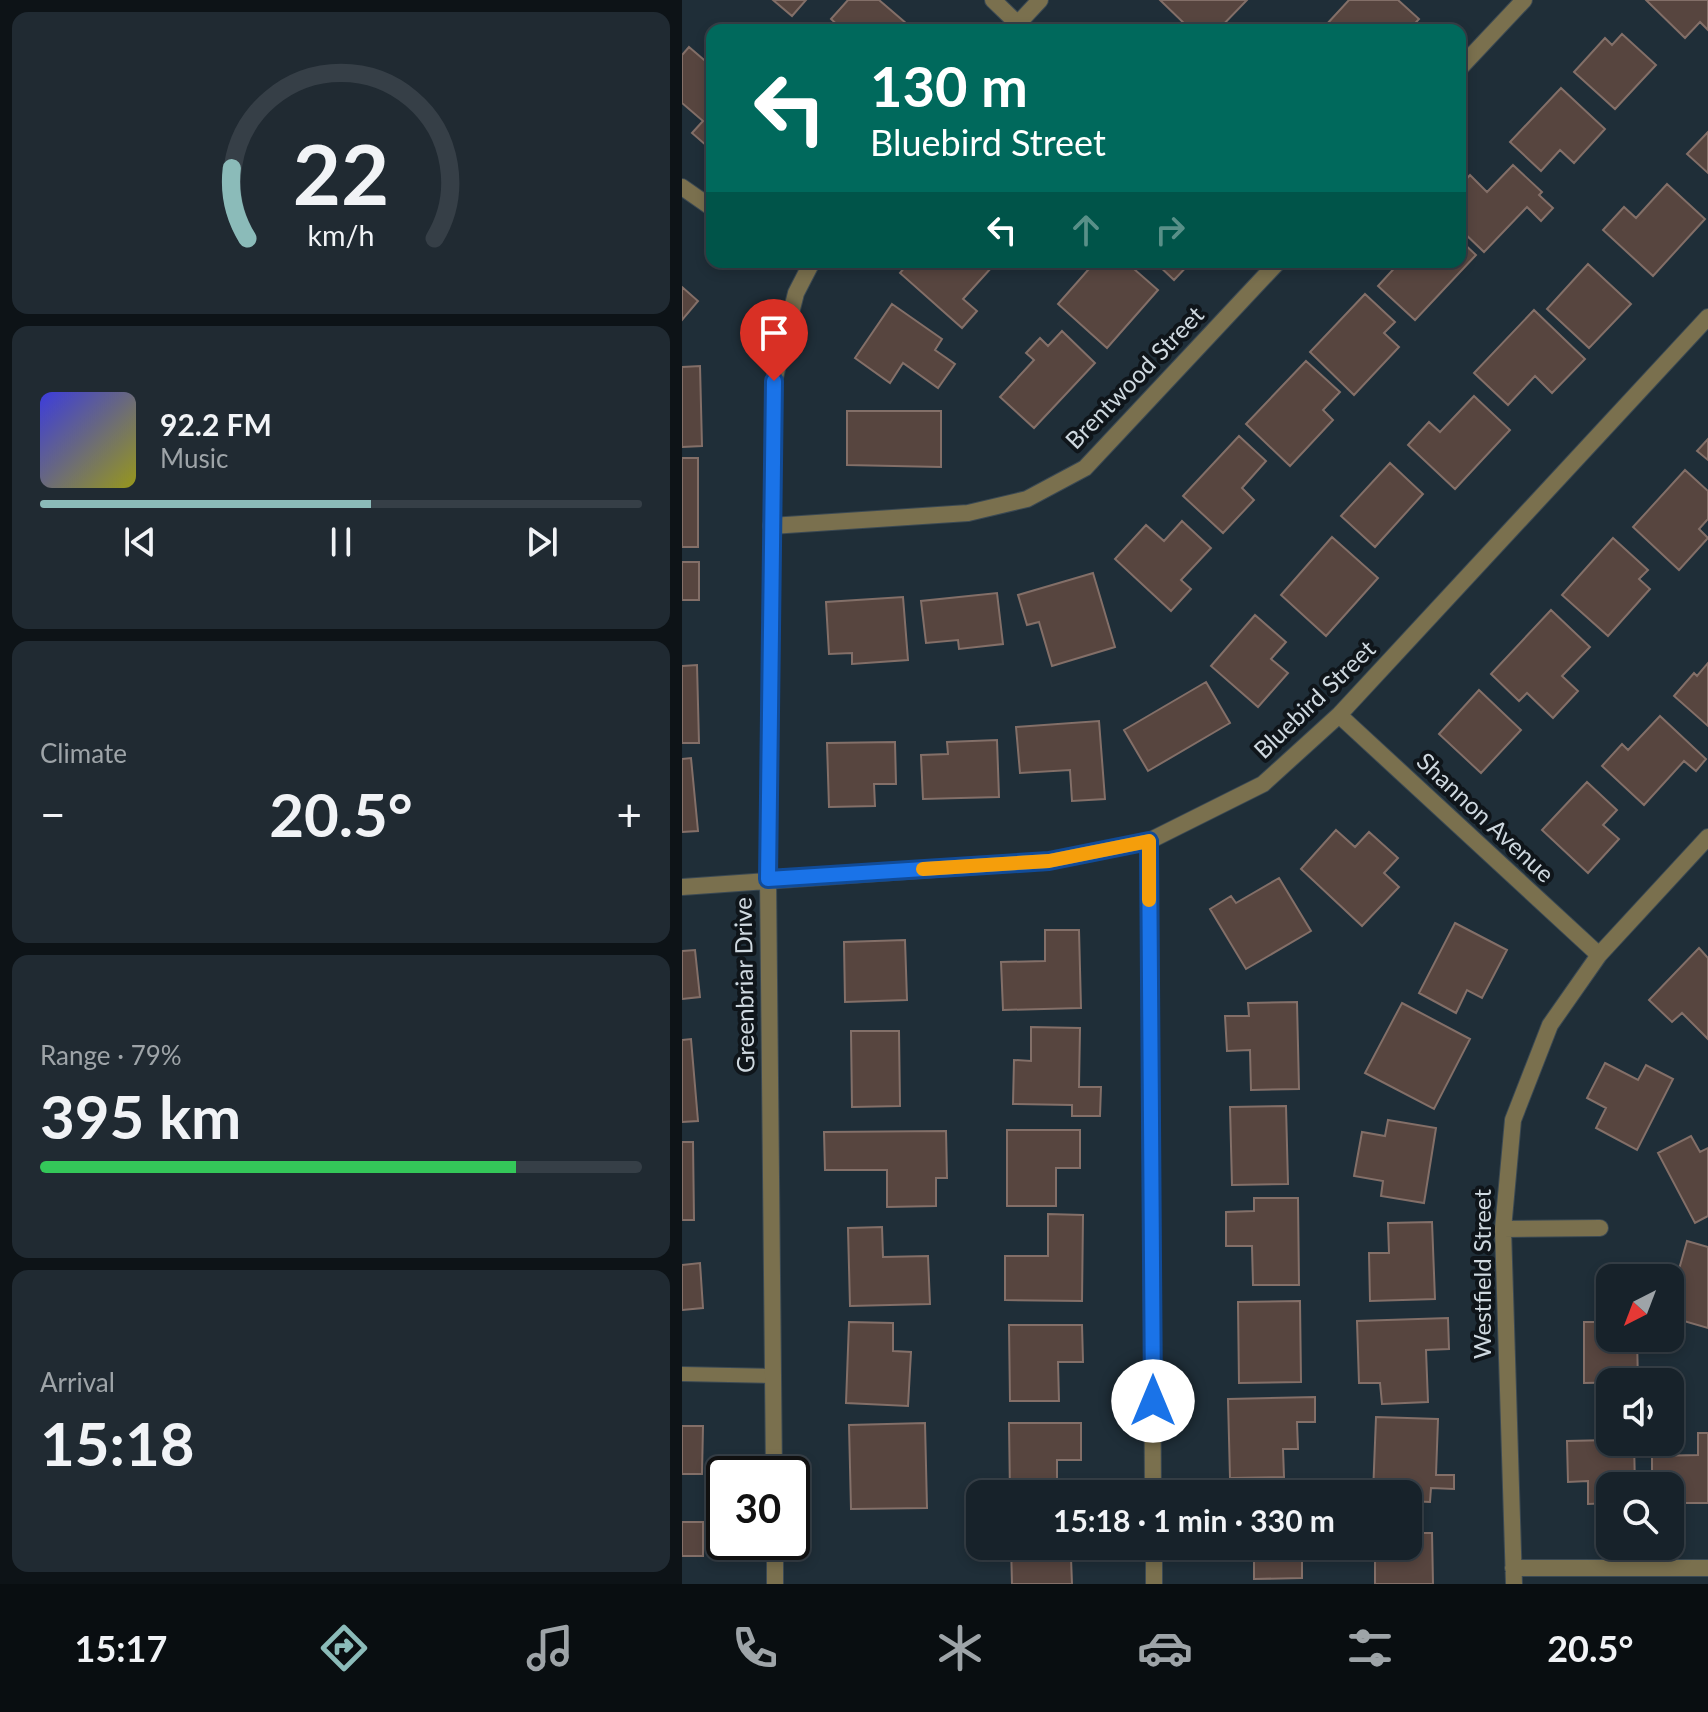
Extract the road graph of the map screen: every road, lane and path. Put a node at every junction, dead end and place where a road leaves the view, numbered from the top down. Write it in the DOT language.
graph roads {
  1 [pos="993,0"];
  2 [pos="1040,0"];
  3 [pos="1524,0"];
  4 [pos="1013,24"];
  5 [pos="1018,24"];
  6 [pos="1466,62"];
  7 [pos="682,187"];
  8 [pos="706,204"];
  9 [pos="808,268"];
  10 [pos="1272,268"];
  11 [pos="1708,317"];
  12 [pos="771,526"];
  13 [pos="1339,715"];
  14 [pos="1707,840"];
  15 [pos="1149,841"];
  16 [pos="768,879"];
  17 [pos="682,887"];
  18 [pos="1599,955"];
  19 [pos="1600,1228"];
  20 [pos="1503,1229"];
  21 [pos="682,1374"];
  22 [pos="774,1376"];
  23 [pos="774,1456"];
  24 [pos="1153,1480"];
  25 [pos="775,1560"];
  26 [pos="1154,1560"];
  27 [pos="1708,1568"];
  28 [pos="1513,1576"];
  29 [pos="775,1584"];
  30 [pos="1154,1584"];
  1 -- 4 [label="street"];
  2 -- 5 [label="street"];
  3 -- 6 [label="street"];
  7 -- 8 [label="street"];
  9 -- 12 [label="street, Greenbriar Drive"];
  10 -- 12 [label="street, Brentwood Street"];
  11 -- 13 [label="street, Bluebird Street"];
  12 -- 16 [label="street, Greenbriar Drive"];
  13 -- 15 [label="street, Bluebird Street"];
  13 -- 18 [label="street, Shannon Avenue"];
  14 -- 18 [label="street, Westfield Street"];
  15 -- 16 [label="street, Bluebird Street"];
  15 -- 24 [label="street"];
  16 -- 17 [label="street, Bluebird Street"];
  16 -- 22 [label="street, Greenbriar Drive"];
  18 -- 20 [label="street, Westfield Street"];
  19 -- 20 [label="street"];
  20 -- 28 [label="street, Westfield Street"];
  21 -- 22 [label="lane"];
  22 -- 23 [label="street, Greenbriar Drive"];
  25 -- 29 [label="street"];
  26 -- 30 [label="street"];
  27 -- 28 [label="street"];
}
